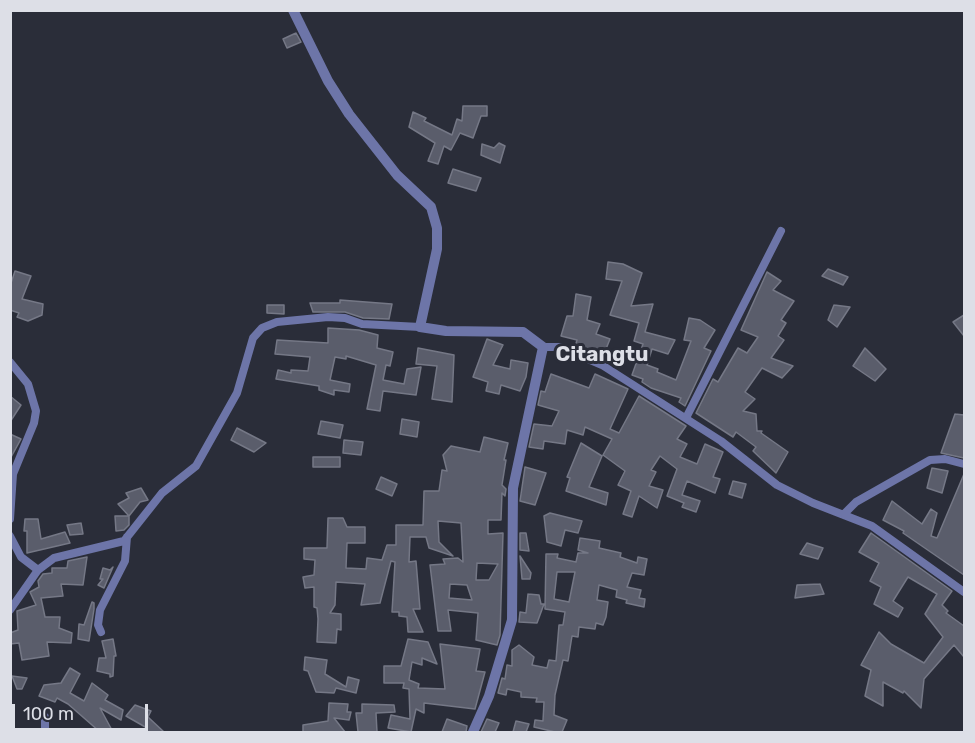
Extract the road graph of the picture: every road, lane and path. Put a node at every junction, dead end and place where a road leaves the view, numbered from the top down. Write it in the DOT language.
graph roads {
  1 [pos="293,10"];
  2 [pos="781,231"];
  3 [pos="420,327"];
  4 [pos="543,346"];
  5 [pos="10,362"];
  6 [pos="686,418"];
  7 [pos="964,464"];
  8 [pos="844,514"];
  9 [pos="10,519"];
  10 [pos="10,536"];
  11 [pos="128,537"];
  12 [pos="38,570"];
  13 [pos="964,592"];
  14 [pos="10,610"];
  15 [pos="101,632"];
  16 [pos="45,717"];
  17 [pos="45,732"];
  18 [pos="473,732"];
  1 -- 3 [label="street"];
  2 -- 6 [label="street"];
  3 -- 4 [label="street"];
  3 -- 11 [label="street"];
  4 -- 6 [label="street"];
  4 -- 18 [label="street"];
  5 -- 9 [label="street"];
  6 -- 8 [label="street"];
  7 -- 8 [label="street"];
  8 -- 13 [label="street"];
  10 -- 12 [label="street"];
  11 -- 12 [label="street"];
  11 -- 15 [label="street"];
  12 -- 14 [label="street"];
  16 -- 17 [label="street"];
}
